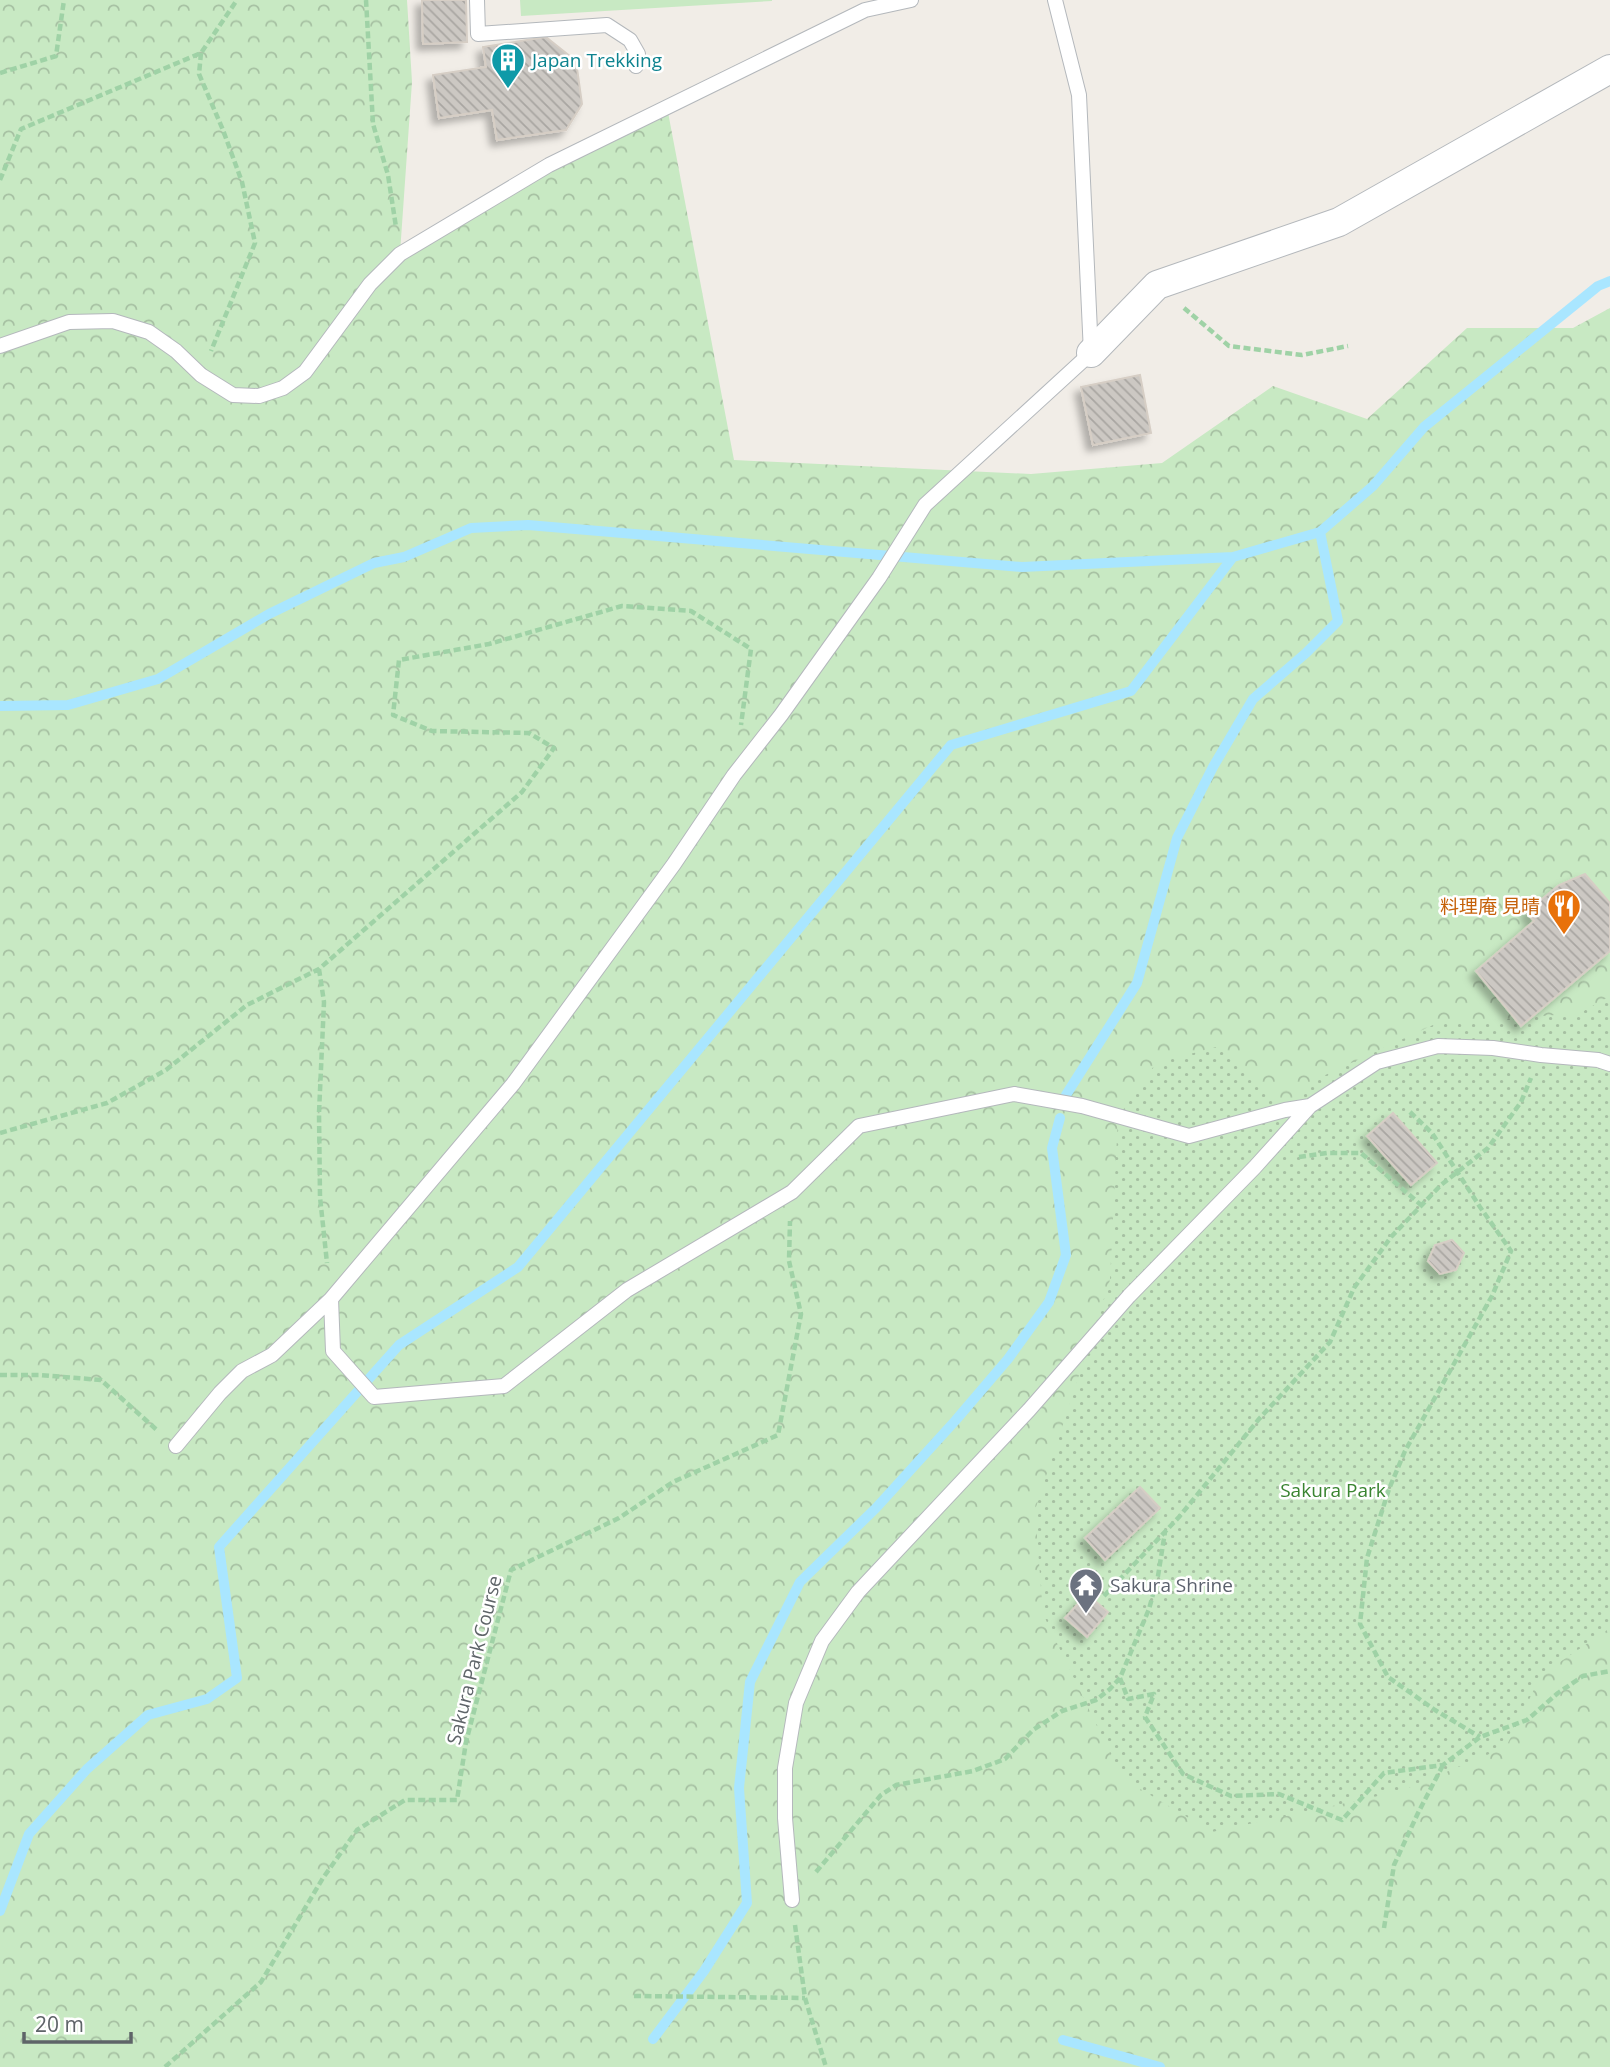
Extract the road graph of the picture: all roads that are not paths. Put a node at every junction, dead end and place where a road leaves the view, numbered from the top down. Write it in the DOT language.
graph roads {
  1 [pos="477,0"];
  2 [pos="911,0"];
  3 [pos="1055,0"];
  4 [pos="862,5"];
  5 [pos="636,66"];
  6 [pos="1610,69"];
  7 [pos="0,346"];
  8 [pos="1091,353"];
  9 [pos="1610,1048"];
  10 [pos="1604,1062"];
  11 [pos="1310,1106"];
  12 [pos="331,1299"];
  13 [pos="176,1446"];
  14 [pos="792,1900"];
  1 -- 5 [label="lane"];
  2 -- 4 [label="lane"];
  3 -- 8 [label="lane"];
  4 -- 7 [label="lane"];
  6 -- 8 [label="street"];
  8 -- 12 [label="lane"];
  9 -- 10 [label="lane"];
  10 -- 11 [label="lane"];
  11 -- 12 [label="lane"];
  11 -- 14 [label="lane"];
  12 -- 13 [label="lane"];
}
